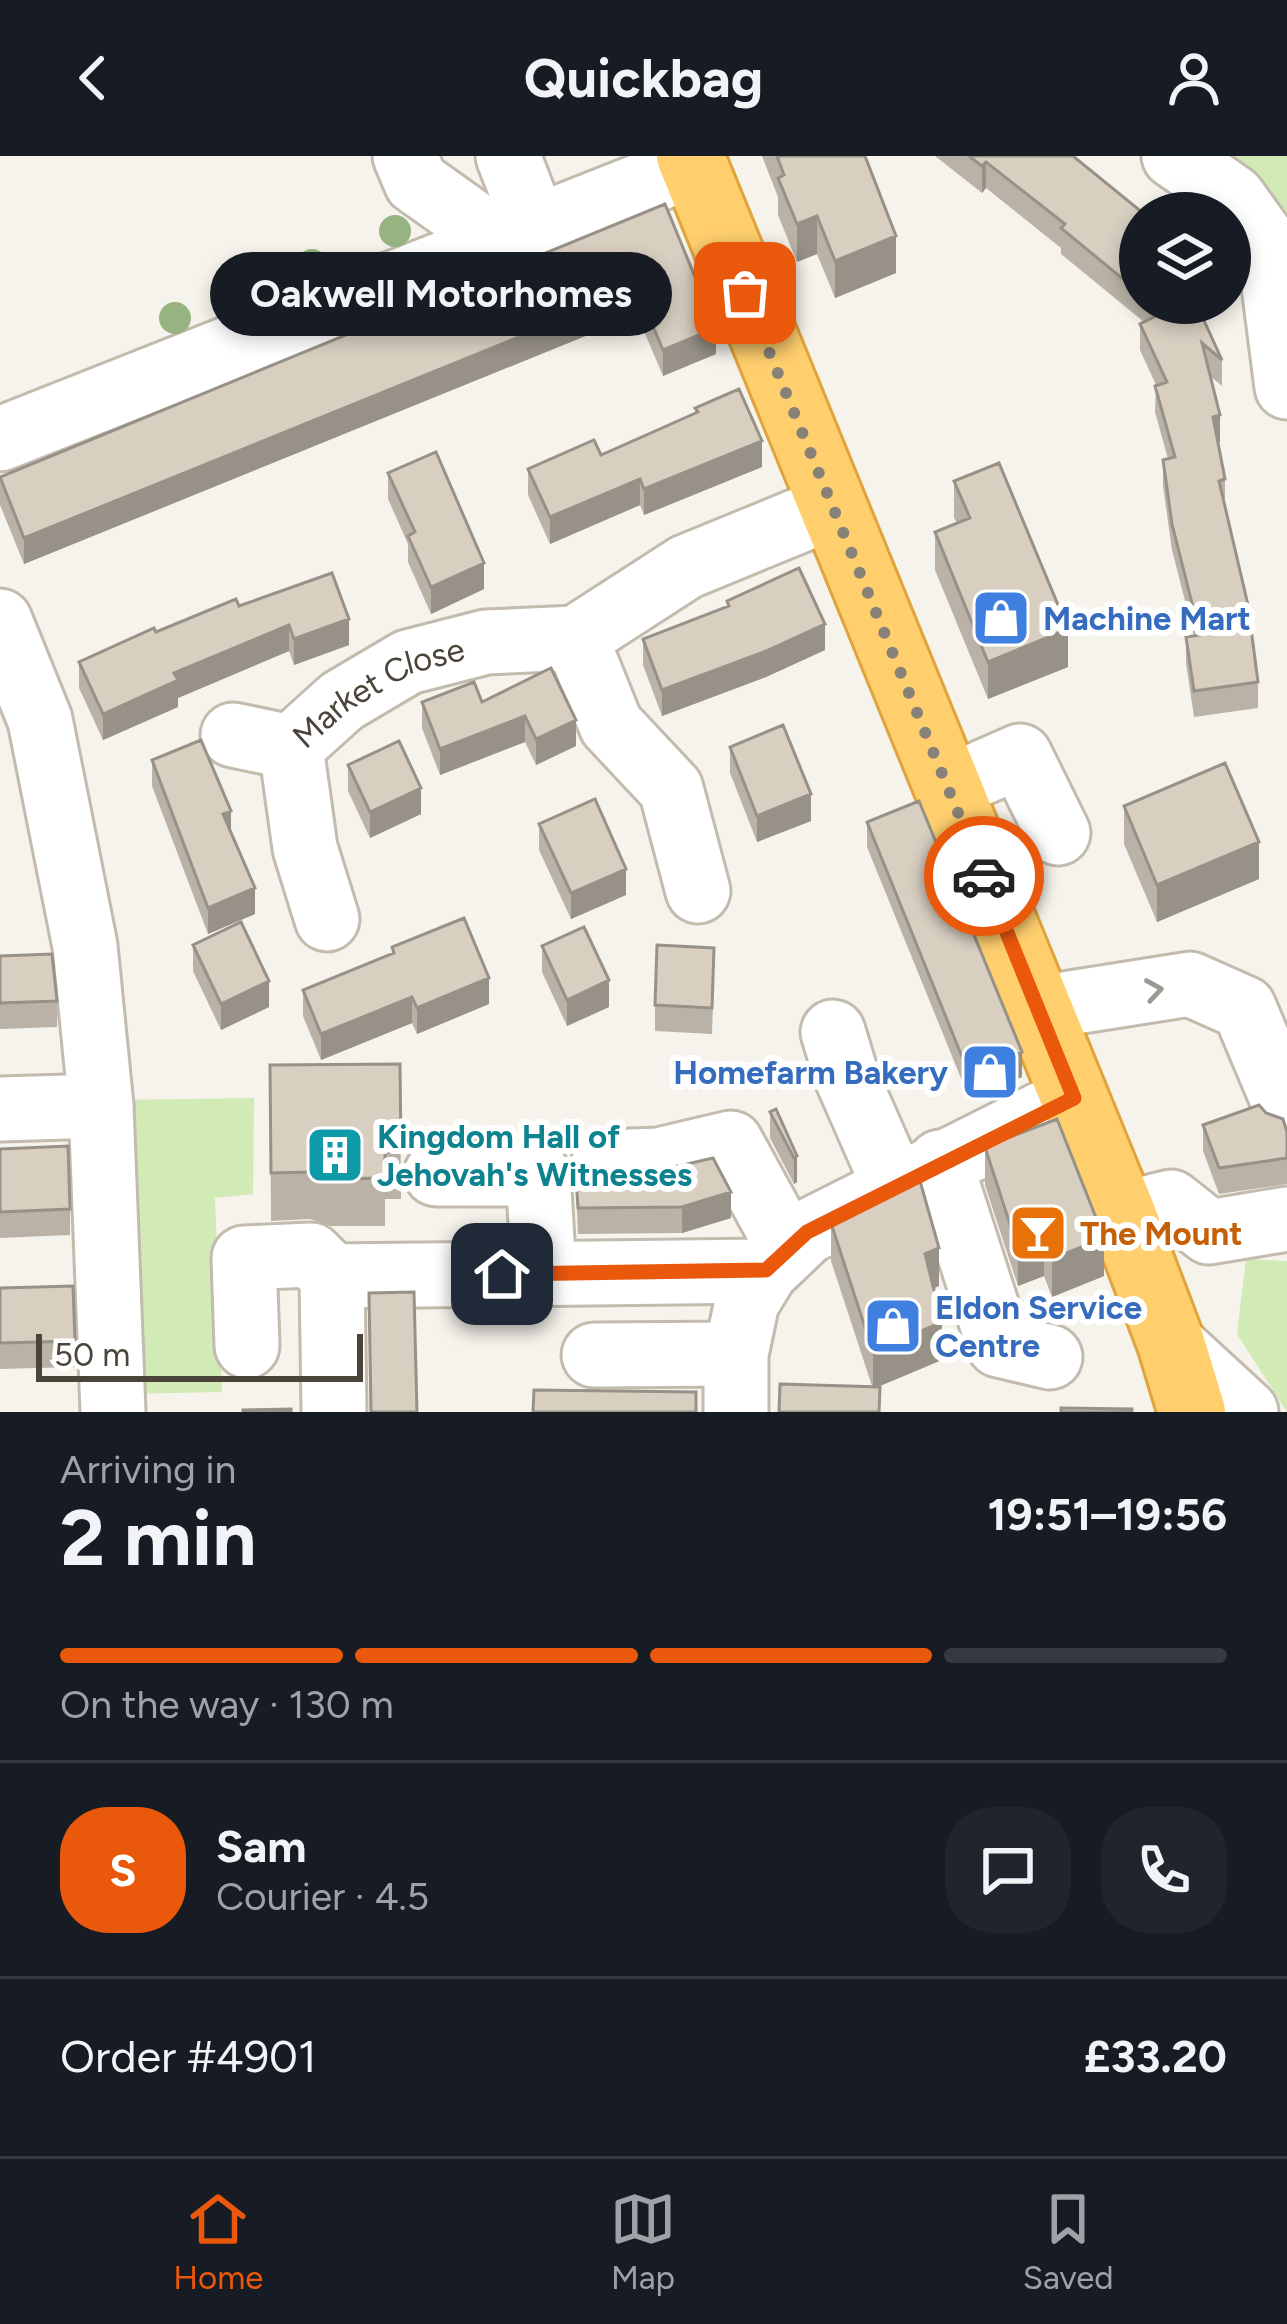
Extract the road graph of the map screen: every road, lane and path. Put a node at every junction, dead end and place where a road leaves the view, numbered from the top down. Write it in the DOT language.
graph roads {
  1 [pos="405,156"];
  2 [pos="508,156"];
  3 [pos="1174,156"];
  4 [pos="691,160"];
  5 [pos="517,234"];
  6 [pos="1287,387"];
  7 [pos="5,422"];
  8 [pos="832,507"];
  9 [pos="0,620"];
  10 [pos="576,638"];
  11 [pos="947,788"];
  12 [pos="1058,833"];
  13 [pos="698,891"];
  14 [pos="327,919"];
  15 [pos="1038,1009"];
  16 [pos="815,1049"];
  17 [pos="1074,1098"];
  18 [pos="100,1106"];
  19 [pos="0,1109"];
  20 [pos="1287,1110"];
  21 [pos="604,1162"];
  22 [pos="436,1174"];
  23 [pos="899,1182"];
  24 [pos="1122,1214"];
  25 [pos="1287,1219"];
  26 [pos="777,1260"];
  27 [pos="544,1274"];
  28 [pos="332,1276"];
  29 [pos="1172,1343"];
  30 [pos="247,1346"];
  31 [pos="594,1355"];
  32 [pos="1050,1357"];
  33 [pos="736,1383"];
  34 [pos="113,1412"];
  35 [pos="334,1412"];
  36 [pos="1192,1412"];
  37 [pos="1246,1412"];
  1 -- 5 [label="street"];
  2 -- 5 [label="street"];
  3 -- 6 [label="street"];
  4 -- 5 [label="street"];
  4 -- 8 [label="highway"];
  5 -- 7 [label="street"];
  8 -- 10 [label="street"];
  8 -- 11 [label="highway"];
  9 -- 18 [label="street"];
  10 -- 13 [label="street"];
  10 -- 14 [label="street, Market Close"];
  11 -- 12 [label="street"];
  11 -- 15 [label="highway"];
  15 -- 17 [label="highway"];
  15 -- 20 [label="street, one-way"];
  16 -- 23 [label="street"];
  17 -- 23 [label="street"];
  17 -- 24 [label="highway"];
  18 -- 19 [label="street"];
  18 -- 34 [label="street"];
  21 -- 26 [label="street"];
  22 -- 27 [label="street"];
  23 -- 26 [label="street"];
  23 -- 32 [label="street"];
  24 -- 25 [label="street"];
  24 -- 29 [label="highway"];
  26 -- 27 [label="street"];
  26 -- 33 [label="street"];
  27 -- 28 [label="street"];
  28 -- 30 [label="street"];
  28 -- 35 [label="street"];
  29 -- 36 [label="highway"];
  29 -- 37 [label="street"];
  31 -- 33 [label="street"];
}
